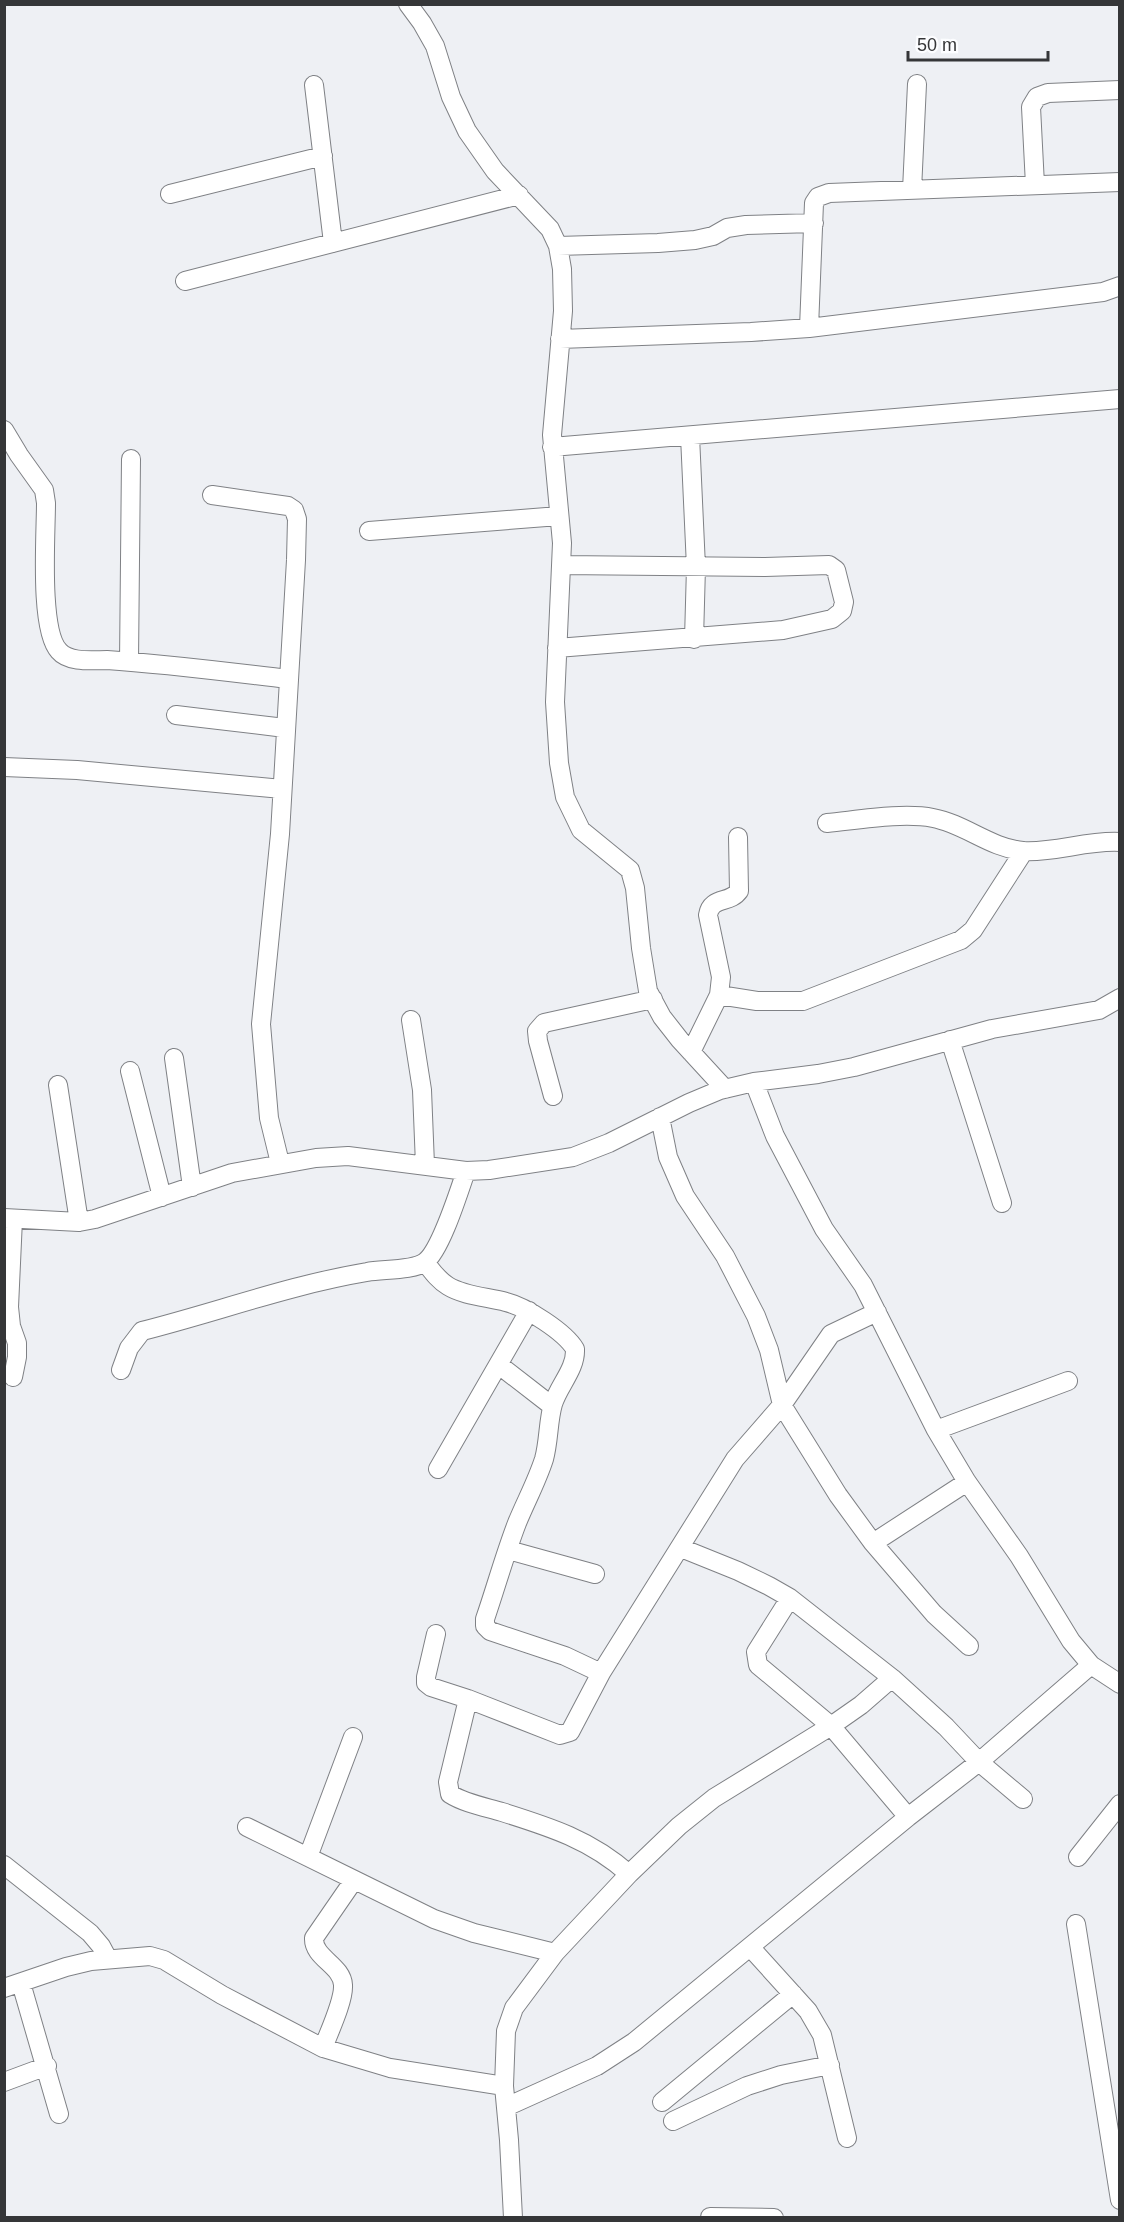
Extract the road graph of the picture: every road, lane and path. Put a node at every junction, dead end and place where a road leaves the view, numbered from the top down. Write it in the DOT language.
graph roads {
  1 [pos="408,4"];
  2 [pos="917,84"];
  3 [pos="314,85"];
  4 [pos="1119,90"];
  5 [pos="323,156"];
  6 [pos="1119,182"];
  7 [pos="1035,185"];
  8 [pos="912,190"];
  9 [pos="170,194"];
  10 [pos="519,195"];
  11 [pos="814,223"];
  12 [pos="333,243"];
  13 [pos="558,246"];
  14 [pos="185,281"];
  15 [pos="1119,286"];
  16 [pos="809,328"];
  17 [pos="560,339"];
  18 [pos="1119,399"];
  19 [pos="4,430"];
  20 [pos="690,436"];
  21 [pos="552,447"];
  22 [pos="131,459"];
  23 [pos="212,495"];
  24 [pos="559,516"];
  25 [pos="369,531"];
  26 [pos="561,566"];
  27 [pos="696,567"];
  28 [pos="694,639"];
  29 [pos="557,648"];
  30 [pos="129,662"];
  31 [pos="288,679"];
  32 [pos="176,715"];
  33 [pos="285,728"];
  34 [pos="4,767"];
  35 [pos="282,789"];
  36 [pos="827,823"];
  37 [pos="738,837"];
  38 [pos="1119,842"];
  39 [pos="1024,851"];
  40 [pos="718,995"];
  41 [pos="652,999"];
  42 [pos="1119,999"];
  43 [pos="411,1020"];
  44 [pos="950,1040"];
  45 [pos="691,1052"];
  46 [pos="174,1058"];
  47 [pos="130,1071"];
  48 [pos="754,1082"];
  49 [pos="58,1085"];
  50 [pos="725,1089"];
  51 [pos="553,1096"];
  52 [pos="660,1117"];
  53 [pos="280,1163"];
  54 [pos="425,1165"];
  55 [pos="466,1171"];
  56 [pos="192,1187"];
  57 [pos="162,1197"];
  58 [pos="1002,1203"];
  59 [pos="9,1218"];
  60 [pos="79,1222"];
  61 [pos="425,1262"];
  62 [pos="529,1311"];
  63 [pos="877,1312"];
  64 [pos="499,1365"];
  65 [pos="120,1370"];
  66 [pos="13,1377"];
  67 [pos="1068,1381"];
  68 [pos="782,1405"];
  69 [pos="552,1406"];
  70 [pos="936,1430"];
  71 [pos="438,1469"];
  72 [pos="967,1482"];
  73 [pos="873,1543"];
  74 [pos="681,1548"];
  75 [pos="508,1550"];
  76 [pos="595,1574"];
  77 [pos="790,1598"];
  78 [pos="436,1634"];
  79 [pos="969,1646"];
  80 [pos="1091,1665"];
  81 [pos="601,1673"];
  82 [pos="892,1677"];
  83 [pos="1119,1684"];
  84 [pos="468,1699"];
  85 [pos="831,1725"];
  86 [pos="353,1737"];
  87 [pos="979,1762"];
  88 [pos="1023,1798"];
  89 [pos="1119,1804"];
  90 [pos="908,1817"];
  91 [pos="247,1827"];
  92 [pos="308,1857"];
  93 [pos="1078,1857"];
  94 [pos="4,1865"];
  95 [pos="629,1874"];
  96 [pos="354,1880"];
  97 [pos="1076,1924"];
  98 [pos="750,1947"];
  99 [pos="555,1953"];
  100 [pos="108,1959"];
  101 [pos="13,1985"];
  102 [pos="793,1994"];
  103 [pos="323,2048"];
  104 [pos="830,2065"];
  105 [pos="47,2066"];
  106 [pos="4,2082"];
  107 [pos="504,2086"];
  108 [pos="662,2102"];
  109 [pos="506,2107"];
  110 [pos="59,2114"];
  111 [pos="673,2121"];
  112 [pos="847,2138"];
  113 [pos="1119,2200"];
  114 [pos="513,2217"];
  115 [pos="710,2217"];
  116 [pos="774,2217"];
  1 -- 10 [label="street"];
  2 -- 8 [label="street"];
  3 -- 5 [label="street"];
  4 -- 7 [label="street"];
  5 -- 9 [label="street"];
  5 -- 12 [label="street"];
  6 -- 7 [label="street"];
  7 -- 8 [label="street"];
  8 -- 11 [label="street"];
  10 -- 12 [label="street"];
  10 -- 13 [label="street"];
  11 -- 13 [label="street"];
  11 -- 16 [label="street"];
  12 -- 14 [label="street"];
  13 -- 17 [label="street"];
  15 -- 16 [label="street"];
  16 -- 17 [label="street"];
  17 -- 21 [label="street"];
  18 -- 20 [label="street"];
  19 -- 30 [label="street"];
  20 -- 21 [label="street"];
  20 -- 27 [label="street"];
  21 -- 24 [label="street"];
  22 -- 30 [label="street"];
  23 -- 31 [label="street"];
  24 -- 25 [label="street"];
  24 -- 26 [label="street"];
  26 -- 27 [label="street"];
  26 -- 29 [label="street"];
  27 -- 28 [label="street"];
  27 -- 28 [label="street"];
  28 -- 29 [label="street"];
  29 -- 41 [label="street"];
  30 -- 31 [label="street"];
  31 -- 33 [label="street"];
  32 -- 33 [label="street"];
  33 -- 35 [label="street"];
  34 -- 35 [label="street"];
  35 -- 53 [label="street"];
  36 -- 39 [label="street"];
  37 -- 40 [label="street"];
  38 -- 39 [label="street"];
  39 -- 40 [label="street"];
  40 -- 45 [label="street"];
  41 -- 45 [label="street"];
  41 -- 51 [label="street"];
  42 -- 44 [label="street"];
  43 -- 54 [label="street"];
  44 -- 48 [label="street"];
  44 -- 58 [label="street"];
  45 -- 50 [label="street"];
  46 -- 56 [label="street"];
  47 -- 57 [label="street"];
  48 -- 50 [label="street"];
  48 -- 63 [label="street"];
  49 -- 60 [label="street"];
  50 -- 52 [label="street"];
  52 -- 55 [label="street"];
  52 -- 68 [label="street"];
  53 -- 54 [label="street"];
  53 -- 56 [label="street"];
  54 -- 55 [label="street"];
  55 -- 61 [label="street"];
  56 -- 57 [label="street"];
  57 -- 60 [label="street"];
  59 -- 60 [label="street"];
  59 -- 66 [label="street"];
  61 -- 62 [label="street"];
  61 -- 65 [label="street"];
  62 -- 64 [label="street"];
  62 -- 69 [label="street"];
  63 -- 68 [label="street"];
  63 -- 70 [label="street"];
  64 -- 69 [label="street"];
  64 -- 71 [label="street"];
  67 -- 70 [label="street"];
  68 -- 73 [label="street"];
  68 -- 74 [label="street"];
  69 -- 75 [label="street"];
  70 -- 72 [label="street"];
  72 -- 73 [label="street"];
  72 -- 80 [label="street"];
  73 -- 79 [label="street"];
  74 -- 77 [label="street"];
  74 -- 81 [label="street"];
  75 -- 76 [label="street"];
  75 -- 81 [label="street"];
  77 -- 82 [label="street"];
  77 -- 85 [label="street"];
  78 -- 84 [label="street"];
  80 -- 83 [label="street"];
  80 -- 87 [label="street"];
  81 -- 84 [label="street"];
  82 -- 85 [label="street"];
  82 -- 87 [label="street"];
  84 -- 95 [label="street"];
  85 -- 90 [label="street"];
  85 -- 95 [label="street"];
  86 -- 92 [label="street"];
  87 -- 88 [label="street"];
  87 -- 90 [label="street"];
  89 -- 93 [label="street"];
  90 -- 98 [label="street"];
  91 -- 92 [label="street"];
  92 -- 96 [label="street"];
  94 -- 100 [label="street"];
  95 -- 99 [label="street"];
  96 -- 99 [label="street"];
  96 -- 103 [label="street"];
  97 -- 113 [label="street"];
  98 -- 102 [label="street"];
  98 -- 109 [label="street"];
  99 -- 107 [label="street"];
  100 -- 101 [label="street"];
  100 -- 103 [label="street"];
  101 -- 105 [label="street"];
  102 -- 104 [label="street"];
  102 -- 108 [label="street"];
  103 -- 107 [label="street"];
  104 -- 111 [label="street"];
  104 -- 112 [label="street"];
  105 -- 106 [label="street"];
  105 -- 110 [label="street"];
  107 -- 109 [label="street"];
  109 -- 114 [label="street"];
  115 -- 116 [label="street"];
}
